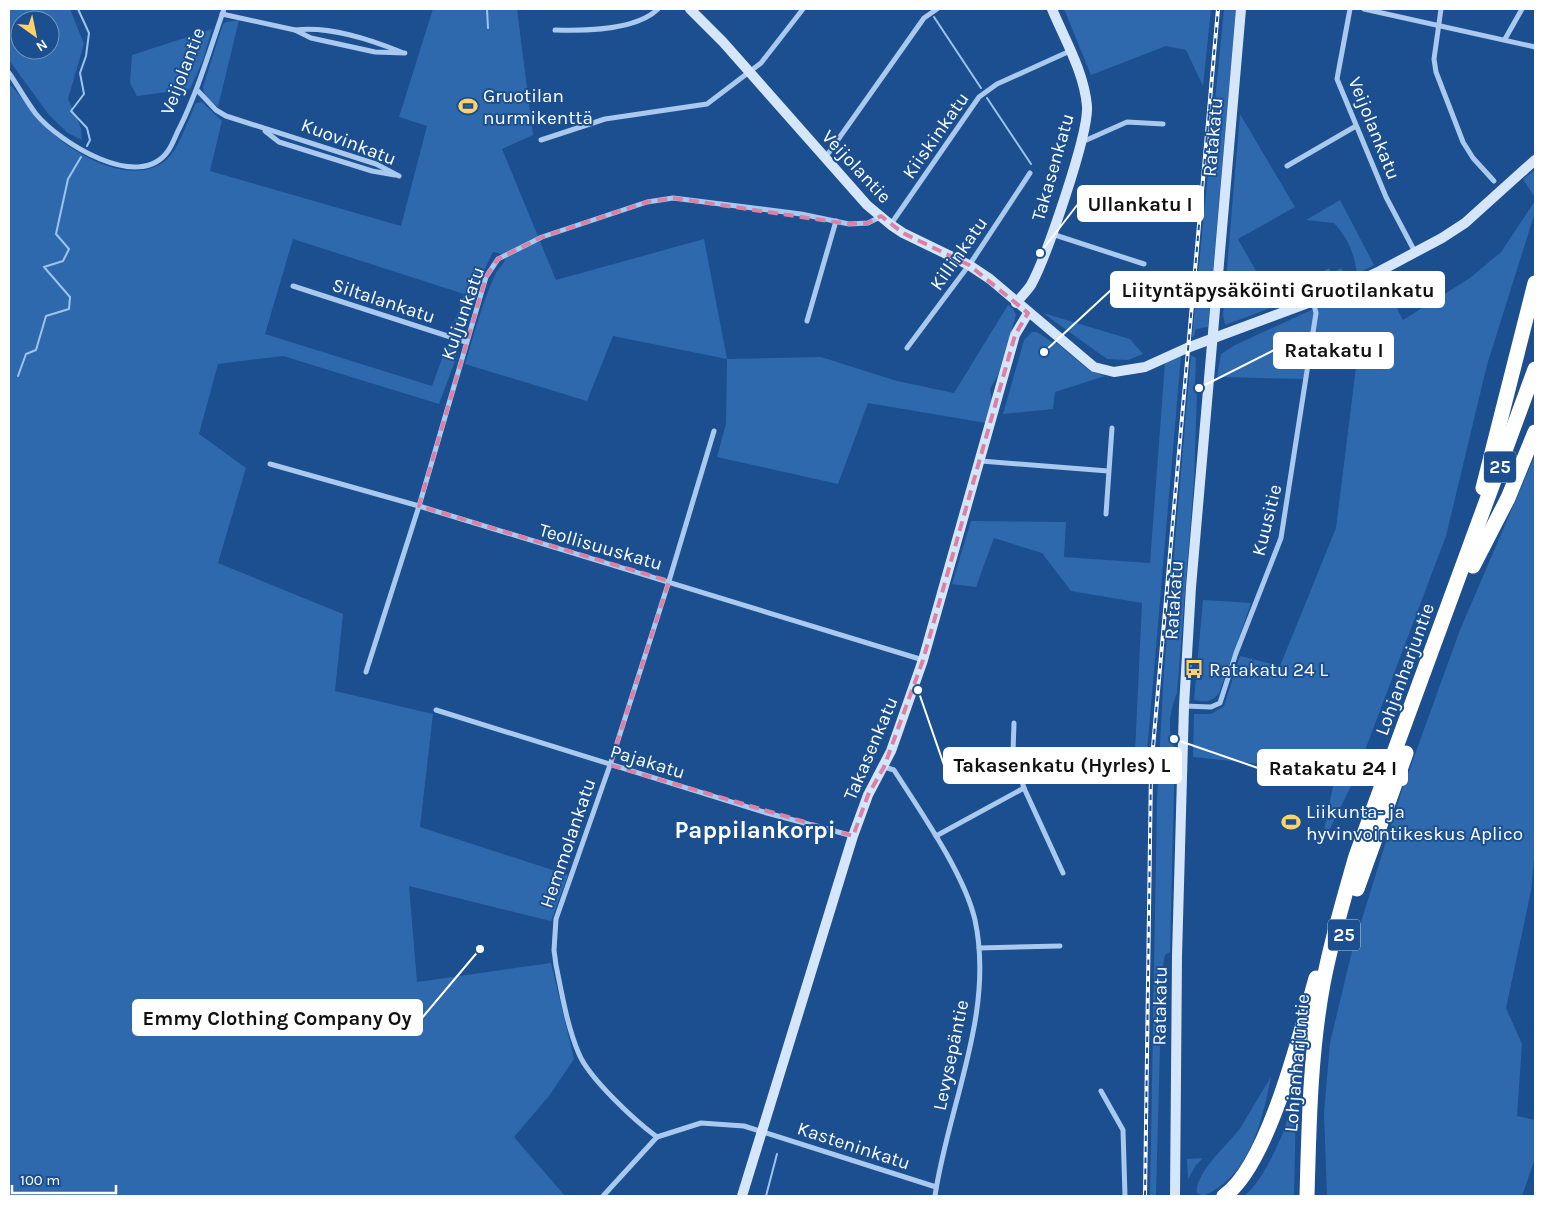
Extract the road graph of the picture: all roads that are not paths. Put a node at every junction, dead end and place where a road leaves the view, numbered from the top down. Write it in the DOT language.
graph roads {
  1 [pos="658,9"];
  2 [pos="690,9"];
  3 [pos="803,9"];
  4 [pos="937,9"];
  5 [pos="1052,9"];
  6 [pos="1241,9"];
  7 [pos="1350,9"];
  8 [pos="1364,9"];
  9 [pos="1441,9"];
  10 [pos="1522,9"];
  11 [pos="223,11"];
  12 [pos="1439,25"];
  13 [pos="295,30"];
  14 [pos="555,30"];
  15 [pos="1504,39"];
  16 [pos="1535,47"];
  17 [pos="1070,51"];
  18 [pos="748,72"];
  19 [pos="9,73"];
  20 [pos="198,92"];
  21 [pos="1163,124"];
  22 [pos="1356,126"];
  23 [pos="265,130"];
  24 [pos="541,140"];
  25 [pos="1081,142"];
  26 [pos="825,158"];
  27 [pos="1535,160"];
  28 [pos="1535,164"];
  29 [pos="1287,166"];
  30 [pos="1030,173"];
  31 [pos="1517,176"];
  32 [pos="1494,181"];
  33 [pos="881,216"];
  34 [pos="836,221"];
  35 [pos="891,225"];
  36 [pos="1051,233"];
  37 [pos="1415,252"];
  38 [pos="1144,264"];
  39 [pos="969,265"];
  40 [pos="1535,283"];
  41 [pos="293,286"];
  42 [pos="1313,301"];
  43 [pos="1016,303"];
  44 [pos="1028,313"];
  45 [pos="807,321"];
  46 [pos="1212,340"];
  47 [pos="466,342"];
  48 [pos="908,348"];
  49 [pos="1535,369"];
  50 [pos="1535,396"];
  51 [pos="1112,428"];
  52 [pos="714,431"];
  53 [pos="1535,432"];
  54 [pos="981,461"];
  55 [pos="270,464"];
  56 [pos="1108,471"];
  57 [pos="419,506"];
  58 [pos="1106,514"];
  59 [pos="1469,566"];
  60 [pos="669,581"];
  61 [pos="923,660"];
  62 [pos="366,672"];
  63 [pos="1184,706"];
  64 [pos="436,710"];
  65 [pos="1014,723"];
  66 [pos="610,765"];
  67 [pos="884,767"];
  68 [pos="1024,788"];
  69 [pos="852,836"];
  70 [pos="936,836"];
  71 [pos="1063,873"];
  72 [pos="1348,885"];
  73 [pos="1060,946"];
  74 [pos="979,948"];
  75 [pos="1102,1091"];
  76 [pos="763,1131"];
  77 [pos="657,1137"];
  78 [pos="936,1186"];
  79 [pos="603,1196"];
  80 [pos="742,1196"];
  81 [pos="935,1196"];
  82 [pos="1125,1196"];
  83 [pos="1174,1196"];
  84 [pos="1224,1196"];
  85 [pos="1307,1196"];
  86 [pos="1317,1196"];
  1 -- 14 [label="street"];
  2 -- 18 [label="street, Veijolantie"];
  3 -- 18 [label="street"];
  4 -- 26 [label="street"];
  5 -- 17 [label="street, Takasenkatu"];
  6 -- 46 [label="street, Ratakatu"];
  7 -- 22 [label="street, Veijolankatu"];
  8 -- 12 [label="street"];
  9 -- 12 [label="street"];
  10 -- 15 [label="street"];
  11 -- 13 [label="street"];
  11 -- 20 [label="street, Veijolantie"];
  12 -- 15 [label="street"];
  12 -- 32 [label="street"];
  13 -- 13 [label="street"];
  15 -- 16 [label="street"];
  17 -- 25 [label="street, Takasenkatu"];
  17 -- 35 [label="street, Kiiskinkatu"];
  18 -- 24 [label="street"];
  18 -- 26 [label="street, Veijolantie"];
  19 -- 20 [label="street, Veijolantie"];
  20 -- 23 [label="street, Kuovinkatu"];
  21 -- 25 [label="street"];
  22 -- 29 [label="street"];
  22 -- 37 [label="street, Veijolankatu"];
  23 -- 23 [label="street, Kuovinkatu"];
  25 -- 36 [label="street, Takasenkatu"];
  26 -- 33 [label="street, Veijolantie"];
  27 -- 31 [label="street"];
  28 -- 31 [label="street"];
  30 -- 39 [label="street, Killinkatu"];
  31 -- 37 [label="street, Veijolantie"];
  33 -- 34 [label="street, Kuljunkatu"];
  33 -- 35 [label="street, Veijolantie"];
  34 -- 45 [label="street"];
  34 -- 47 [label="street, Kuljunkatu"];
  35 -- 39 [label="street, Veijolantie"];
  36 -- 38 [label="street"];
  36 -- 43 [label="street, Takasenkatu"];
  37 -- 42 [label="street, Veijolantie"];
  39 -- 43 [label="street, Veijolantie"];
  39 -- 48 [label="street, Killinkatu"];
  40 -- 59 [label="highway"];
  41 -- 47 [label="street, Siltalankatu"];
  42 -- 46 [label="street, Veijolantie"];
  42 -- 63 [label="street, Kuusitie"];
  43 -- 44 [label="street, Veijolantie"];
  44 -- 46 [label="street, Veijolantie"];
  44 -- 54 [label="street, Takasenkatu"];
  46 -- 63 [label="street, Ratakatu"];
  47 -- 57 [label="street, Kuljunkatu"];
  49 -- 59 [label="highway, Lohjanharjuntie / 25"];
  50 -- 59 [label="highway, Lohjanharjuntie / 25"];
  51 -- 56 [label="street"];
  52 -- 60 [label="street, Hemmolankatu"];
  53 -- 59 [label="highway"];
  54 -- 56 [label="street"];
  54 -- 61 [label="street, Takasenkatu"];
  55 -- 57 [label="street, Teollisuuskatu"];
  56 -- 58 [label="street"];
  57 -- 60 [label="street, Teollisuuskatu"];
  57 -- 62 [label="street, Kuljunkatu"];
  59 -- 72 [label="highway, Lohjanharjuntie / 25"];
  59 -- 86 [label="highway, Lohjanharjuntie / 25"];
  60 -- 61 [label="street, Teollisuuskatu"];
  60 -- 66 [label="street, Hemmolankatu"];
  61 -- 67 [label="street, Takasenkatu"];
  63 -- 83 [label="street, Ratakatu"];
  64 -- 66 [label="street, Pajakatu"];
  65 -- 68 [label="street"];
  66 -- 69 [label="street, Pajakatu"];
  66 -- 77 [label="street, Hemmolankatu"];
  67 -- 69 [label="street, Takasenkatu"];
  67 -- 70 [label="street, Levysepäntie"];
  68 -- 70 [label="street"];
  68 -- 71 [label="street"];
  69 -- 76 [label="street, Takasenkatu"];
  70 -- 74 [label="street, Levysepäntie"];
  72 -- 84 [label="highway"];
  72 -- 85 [label="highway, Lohjanharjuntie / 25"];
  73 -- 74 [label="street"];
  74 -- 78 [label="street, Levysepäntie"];
  75 -- 82 [label="street"];
  76 -- 77 [label="street"];
  76 -- 78 [label="street, Kasteninkatu"];
  76 -- 80 [label="street, Takasenkatu"];
  77 -- 79 [label="street"];
  78 -- 81 [label="street, Levysepäntie"];
}
